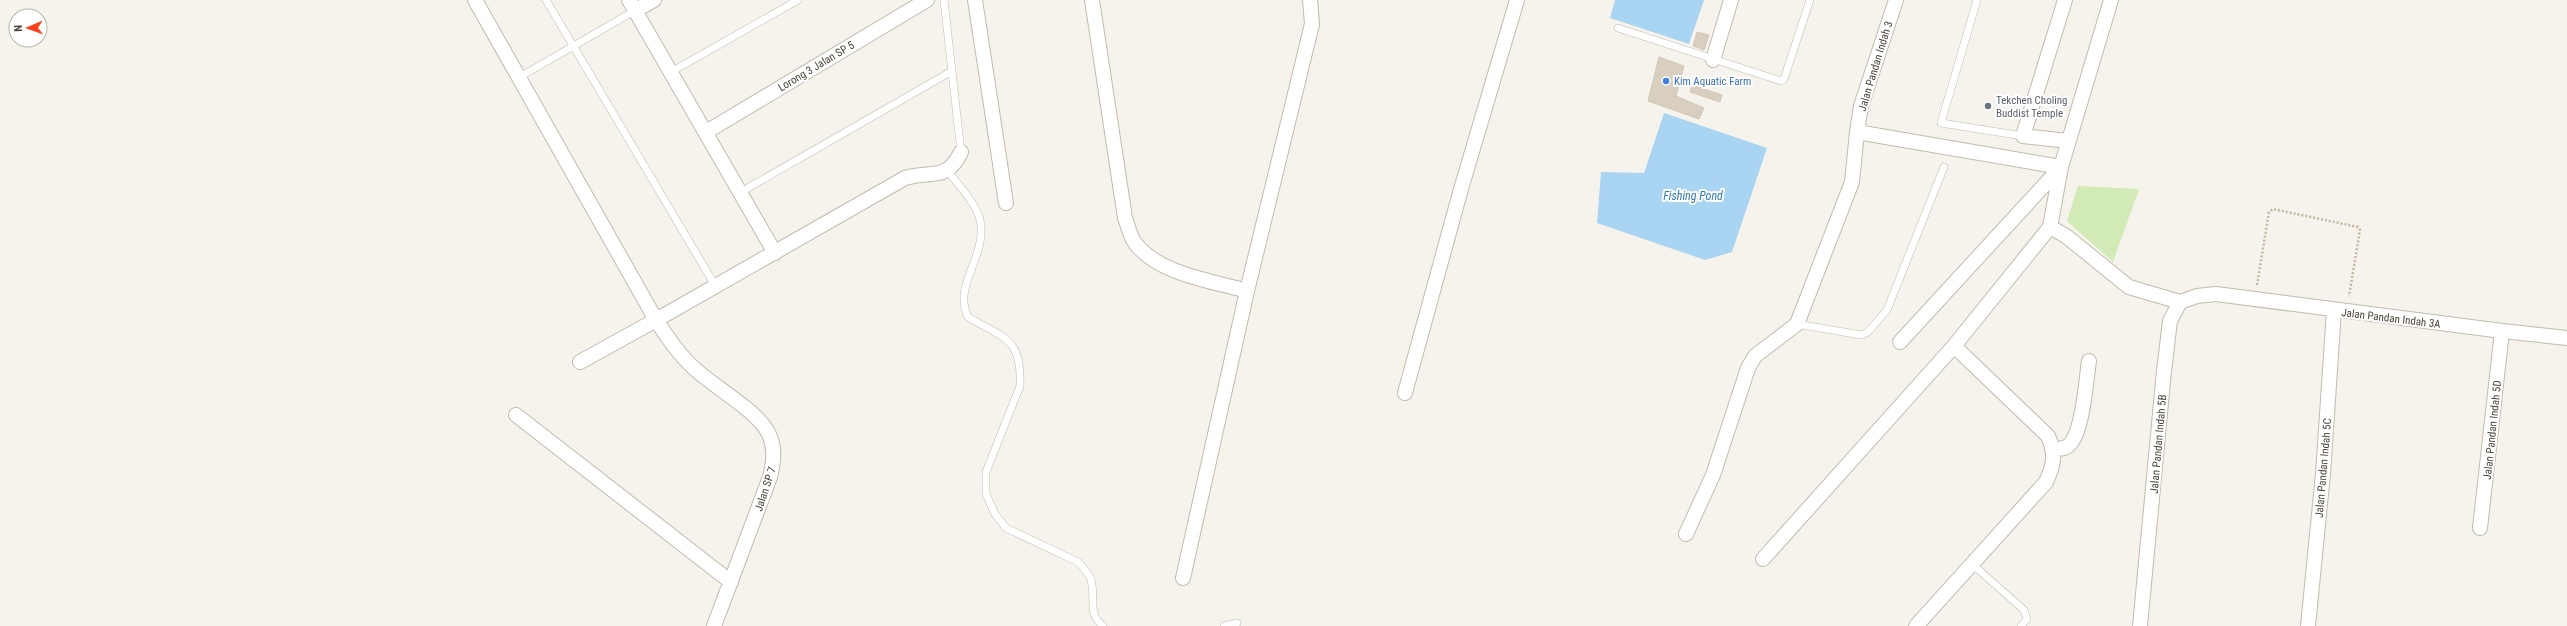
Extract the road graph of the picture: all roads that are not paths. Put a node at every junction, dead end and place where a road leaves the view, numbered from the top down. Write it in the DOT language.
graph roads {
  1 [pos="476,0"];
  2 [pos="546,0"];
  3 [pos="654,0"];
  4 [pos="798,0"];
  5 [pos="927,0"];
  6 [pos="944,0"];
  7 [pos="975,0"];
  8 [pos="1092,0"];
  9 [pos="1310,0"];
  10 [pos="1517,0"];
  11 [pos="1731,0"];
  12 [pos="1810,0"];
  13 [pos="1896,0"];
  14 [pos="1977,0"];
  15 [pos="2065,0"];
  16 [pos="2111,0"];
  17 [pos="633,5"];
  18 [pos="1618,28"];
  19 [pos="574,47"];
  20 [pos="1713,60"];
  21 [pos="952,71"];
  22 [pos="671,72"];
  23 [pos="518,78"];
  24 [pos="706,132"];
  25 [pos="1857,132"];
  26 [pos="2023,136"];
  27 [pos="2068,141"];
  28 [pos="961,152"];
  29 [pos="1944,167"];
  30 [pos="2061,167"];
  31 [pos="948,171"];
  32 [pos="741,192"];
  33 [pos="1006,203"];
  34 [pos="2050,227"];
  35 [pos="775,252"];
  36 [pos="716,288"];
  37 [pos="1247,291"];
  38 [pos="2180,302"];
  39 [pos="2340,311"];
  40 [pos="656,320"];
  41 [pos="1797,324"];
  42 [pos="2502,332"];
  43 [pos="2567,338"];
  44 [pos="1900,342"];
  45 [pos="1954,346"];
  46 [pos="2089,361"];
  47 [pos="580,362"];
  48 [pos="1405,393"];
  49 [pos="516,415"];
  50 [pos="2054,449"];
  51 [pos="2480,528"];
  52 [pos="1686,534"];
  53 [pos="1762,559"];
  54 [pos="1972,564"];
  55 [pos="1183,578"];
  56 [pos="731,582"];
  57 [pos="1237,623"];
  58 [pos="714,626"];
  59 [pos="1103,626"];
  60 [pos="1224,626"];
  61 [pos="1916,626"];
  62 [pos="2021,626"];
  63 [pos="2140,626"];
  64 [pos="2308,626"];
  1 -- 23 [label="street, Jalan SP 7"];
  2 -- 19 [label="lane"];
  3 -- 17 [label="street"];
  4 -- 22 [label="lane"];
  5 -- 24 [label="street, Lorong 3 Jalan SP 5"];
  6 -- 21 [label="lane"];
  7 -- 33 [label="street"];
  8 -- 37 [label="street"];
  9 -- 37 [label="street"];
  10 -- 48 [label="street"];
  11 -- 20 [label="street"];
  12 -- 20 [label="lane"];
  13 -- 25 [label="street, Jalan Pandan Indah 3"];
  14 -- 26 [label="lane"];
  15 -- 26 [label="street"];
  16 -- 27 [label="street"];
  17 -- 19 [label="lane"];
  17 -- 22 [label="street"];
  18 -- 20 [label="lane"];
  19 -- 23 [label="lane"];
  19 -- 36 [label="lane"];
  21 -- 28 [label="lane"];
  21 -- 32 [label="lane"];
  22 -- 24 [label="street"];
  23 -- 40 [label="street, Jalan SP 7"];
  24 -- 32 [label="street"];
  25 -- 30 [label="street"];
  25 -- 41 [label="street, Jalan Pandan Indah 3"];
  26 -- 27 [label="street"];
  27 -- 30 [label="street"];
  28 -- 31 [label="street"];
  29 -- 41 [label="lane"];
  30 -- 34 [label="street"];
  30 -- 44 [label="street"];
  31 -- 35 [label="street"];
  31 -- 59 [label="lane"];
  32 -- 35 [label="street"];
  34 -- 38 [label="street"];
  34 -- 45 [label="street"];
  35 -- 36 [label="street"];
  36 -- 40 [label="street"];
  37 -- 55 [label="street"];
  38 -- 39 [label="street, Jalan Pandan Indah 3A"];
  38 -- 63 [label="street, Jalan Pandan Indah 5B"];
  39 -- 42 [label="street, Jalan Pandan Indah 3A"];
  39 -- 64 [label="street, Jalan Pandan Indah 5C"];
  40 -- 47 [label="street"];
  40 -- 56 [label="street, Jalan SP 7"];
  41 -- 52 [label="street"];
  42 -- 43 [label="street, Jalan Pandan Indah 3A"];
  42 -- 51 [label="street, Jalan Pandan Indah 5D"];
  45 -- 50 [label="street"];
  45 -- 53 [label="street"];
  46 -- 50 [label="street"];
  49 -- 56 [label="street"];
  50 -- 54 [label="street"];
  54 -- 61 [label="street"];
  54 -- 62 [label="lane"];
  56 -- 58 [label="street, Jalan SP 7"];
  57 -- 60 [label="lane"];
}
